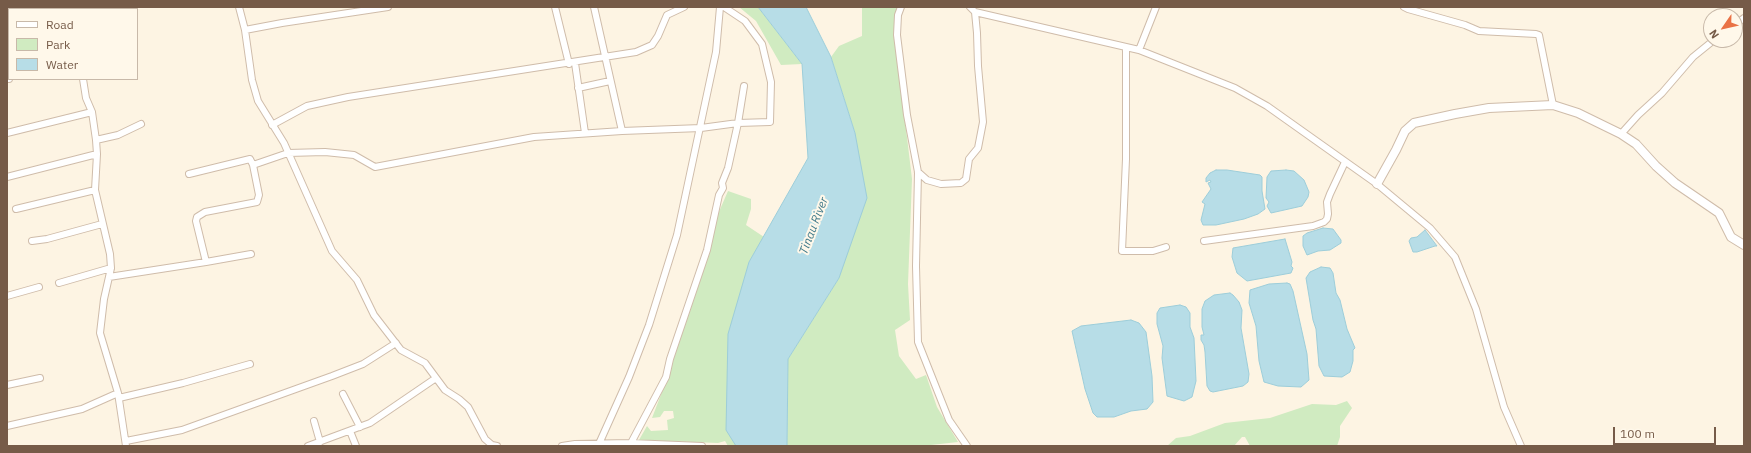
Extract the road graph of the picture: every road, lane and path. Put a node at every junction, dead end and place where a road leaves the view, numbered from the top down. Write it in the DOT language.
graph roads {
  1 [pos="239,7"];
  2 [pos="388,7"];
  3 [pos="555,7"];
  4 [pos="594,7"];
  5 [pos="684,7"];
  6 [pos="720,7"];
  7 [pos="724,7"];
  8 [pos="901,7"];
  9 [pos="1156,7"];
  10 [pos="1404,7"];
  11 [pos="1419,9"];
  12 [pos="972,10"];
  13 [pos="246,30"];
  14 [pos="1126,47"];
  15 [pos="1704,48"];
  16 [pos="1139,50"];
  17 [pos="605,57"];
  18 [pos="572,63"];
  19 [pos="83,80"];
  20 [pos="610,81"];
  21 [pos="744,86"];
  22 [pos="578,88"];
  23 [pos="1553,105"];
  24 [pos="92,112"];
  25 [pos="738,123"];
  26 [pos="141,124"];
  27 [pos="272,125"];
  28 [pos="701,128"];
  29 [pos="622,130"];
  30 [pos="585,133"];
  31 [pos="7,134"];
  32 [pos="1621,134"];
  33 [pos="96,140"];
  34 [pos="288,153"];
  35 [pos="97,154"];
  36 [pos="1345,162"];
  37 [pos="253,165"];
  38 [pos="918,172"];
  39 [pos="189,174"];
  40 [pos="7,177"];
  41 [pos="1377,184"];
  42 [pos="95,190"];
  43 [pos="16,209"];
  44 [pos="102,224"];
  45 [pos="32,241"];
  46 [pos="1204,241"];
  47 [pos="1744,245"];
  48 [pos="1166,247"];
  49 [pos="251,254"];
  50 [pos="206,262"];
  51 [pos="111,268"];
  52 [pos="109,278"];
  53 [pos="59,283"];
  54 [pos="39,287"];
  55 [pos="7,296"];
  56 [pos="396,343"];
  57 [pos="250,364"];
  58 [pos="40,378"];
  59 [pos="436,378"];
  60 [pos="7,385"];
  61 [pos="343,394"];
  62 [pos="118,395"];
  63 [pos="314,421"];
  64 [pos="7,426"];
  65 [pos="360,427"];
  66 [pos="350,431"];
  67 [pos="320,442"];
  68 [pos="126,444"];
  69 [pos="631,444"];
  70 [pos="598,445"];
  71 [pos="308,446"];
  72 [pos="356,446"];
  73 [pos="497,446"];
  74 [pos="562,446"];
  75 [pos="702,446"];
  76 [pos="967,446"];
  77 [pos="1521,446"];
  1 -- 13 [label="street"];
  2 -- 13 [label="street"];
  3 -- 18 [label="street"];
  4 -- 17 [label="street"];
  5 -- 17 [label="street"];
  6 -- 28 [label="street"];
  7 -- 25 [label="street"];
  8 -- 38 [label="street"];
  9 -- 16 [label="street"];
  10 -- 11 [label="street"];
  11 -- 23 [label="street"];
  12 -- 14 [label="street"];
  12 -- 38 [label="street"];
  13 -- 27 [label="street"];
  14 -- 16 [label="street"];
  14 -- 48 [label="street"];
  15 -- 32 [label="street"];
  16 -- 36 [label="street"];
  17 -- 18 [label="street"];
  17 -- 20 [label="street"];
  18 -- 22 [label="street"];
  18 -- 27 [label="street"];
  19 -- 24 [label="street"];
  20 -- 22 [label="street"];
  20 -- 29 [label="street"];
  21 -- 25 [label="street"];
  22 -- 30 [label="street"];
  23 -- 32 [label="street"];
  23 -- 41 [label="street"];
  24 -- 31 [label="street"];
  24 -- 33 [label="street"];
  25 -- 28 [label="street"];
  25 -- 69 [label="street"];
  26 -- 33 [label="street"];
  27 -- 34 [label="street"];
  28 -- 29 [label="street"];
  28 -- 70 [label="street"];
  29 -- 30 [label="street"];
  30 -- 34 [label="street"];
  32 -- 47 [label="street"];
  33 -- 35 [label="street"];
  34 -- 37 [label="street"];
  34 -- 56 [label="street"];
  35 -- 40 [label="street"];
  35 -- 42 [label="street"];
  36 -- 41 [label="street"];
  36 -- 46 [label="street"];
  37 -- 39 [label="street"];
  37 -- 50 [label="street"];
  38 -- 76 [label="street"];
  41 -- 77 [label="street"];
  42 -- 43 [label="street"];
  42 -- 44 [label="street"];
  44 -- 45 [label="street"];
  44 -- 51 [label="street"];
  49 -- 50 [label="street"];
  50 -- 52 [label="street"];
  51 -- 52 [label="street"];
  51 -- 53 [label="street"];
  52 -- 62 [label="street"];
  54 -- 55 [label="street"];
  56 -- 59 [label="street"];
  56 -- 68 [label="street"];
  57 -- 62 [label="street"];
  58 -- 60 [label="street"];
  59 -- 65 [label="street"];
  59 -- 73 [label="street"];
  61 -- 65 [label="street"];
  62 -- 64 [label="street"];
  62 -- 68 [label="street"];
  63 -- 67 [label="street"];
  65 -- 66 [label="street"];
  66 -- 67 [label="street"];
  66 -- 72 [label="street"];
  67 -- 71 [label="street"];
  69 -- 70 [label="street"];
  69 -- 75 [label="street"];
  70 -- 74 [label="street"];
}
